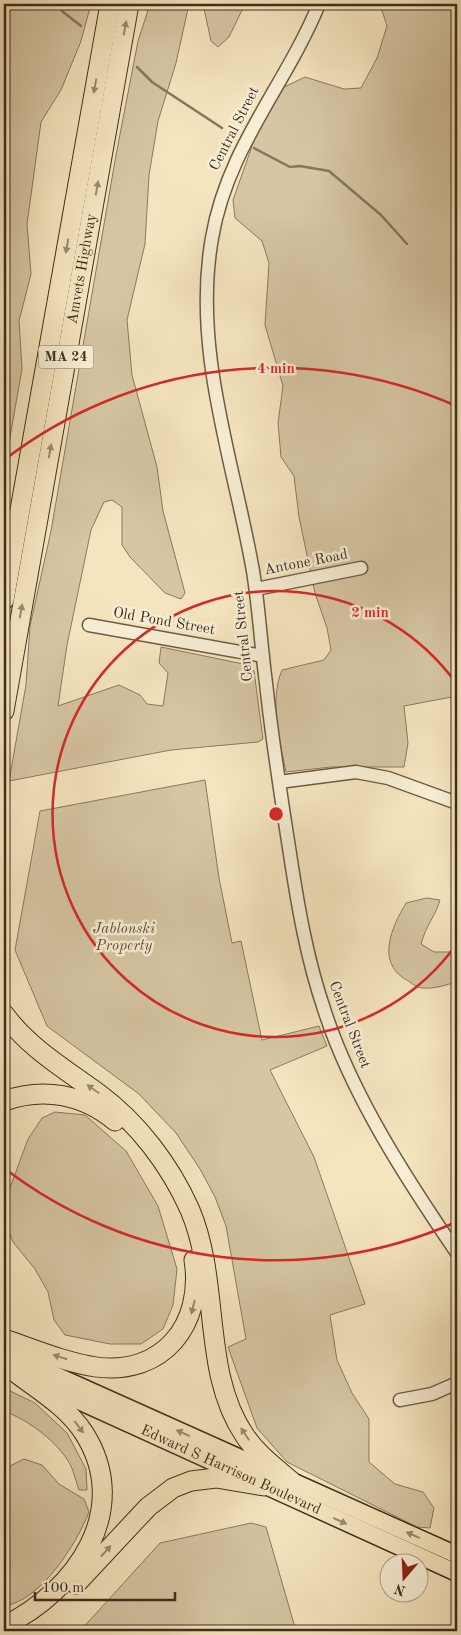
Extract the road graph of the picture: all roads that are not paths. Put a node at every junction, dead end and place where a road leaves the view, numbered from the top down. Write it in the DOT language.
graph roads {
  1 [pos="110,4"];
  2 [pos="129,4"];
  3 [pos="319,4"];
  4 [pos="361,568"];
  5 [pos="256,589"];
  6 [pos="4,600"];
  7 [pos="89,625"];
  8 [pos="263,656"];
  9 [pos="4,711"];
  10 [pos="279,782"];
  11 [pos="457,803"];
  12 [pos="4,1014"];
  13 [pos="4,1101"];
  14 [pos="457,1253"];
  15 [pos="4,1339"];
  16 [pos="4,1352"];
  17 [pos="10,1370"];
  18 [pos="457,1383"];
  19 [pos="400,1400"];
  20 [pos="291,1481"];
  21 [pos="264,1486"];
  22 [pos="457,1555"];
  23 [pos="457,1573"];
  24 [pos="4,1626"];
  25 [pos="19,1631"];
  1 -- 6 [label="highway, Amvets Highway / MA 24, one-way"];
  9 -- 2 [label="highway, Amvets Highway / MA 24, one-way"];
  3 -- 5 [label="street, Central Street"];
  4 -- 5 [label="street, Antone Road"];
  5 -- 8 [label="street, Central Street"];
  7 -- 8 [label="street, Old Pond Street"];
  8 -- 10 [label="street, Central Street"];
  10 -- 11 [label="street"];
  10 -- 14 [label="street, Central Street"];
  20 -- 12 [label="highway, one-way"];
  13 -- 15 [label="highway, one-way"];
  20 -- 16 [label="main road, Edward S Harrison Boulevard, one-way"];
  17 -- 21 [label="main road, Edward S Harrison Boulevard"];
  17 -- 24 [label="highway, one-way"];
  18 -- 19 [label="street"];
  22 -- 20 [label="main road, Edward S Harrison Boulevard, one-way"];
  21 -- 23 [label="main road, Edward S Harrison Boulevard, one-way"];
  25 -- 21 [label="highway, one-way"];
}
